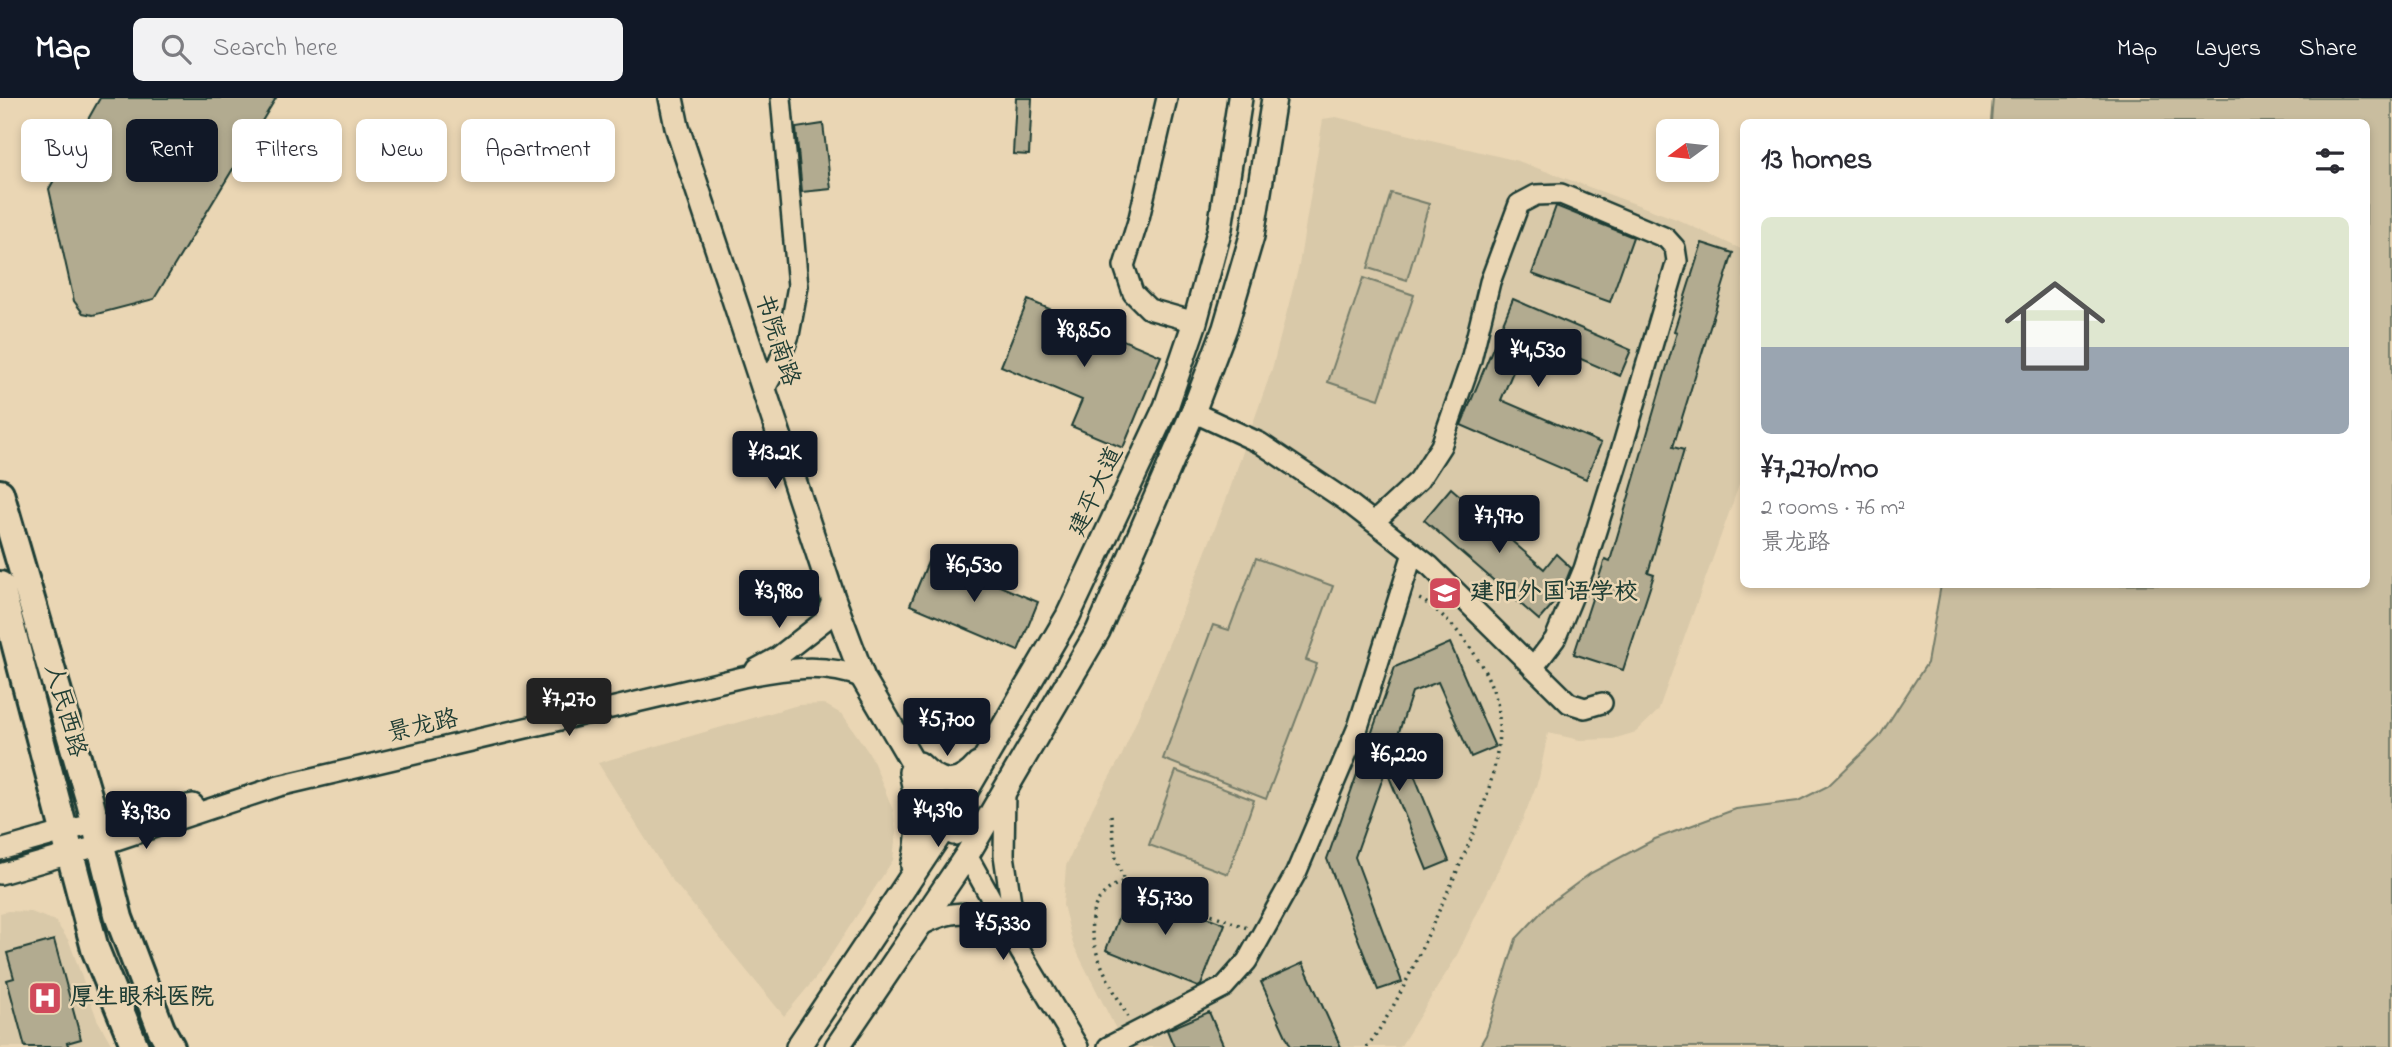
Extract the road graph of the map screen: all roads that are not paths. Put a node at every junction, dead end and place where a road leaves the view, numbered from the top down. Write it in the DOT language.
graph roads {
  1 [pos="669,98"];
  2 [pos="781,98"];
  3 [pos="1167,98"];
  4 [pos="1240,98"];
  5 [pos="1274,98"];
  6 [pos="1195,323"];
  7 [pos="764,390"];
  8 [pos="1193,412"];
  9 [pos="0,493"];
  10 [pos="1374,522"];
  11 [pos="1413,553"];
  12 [pos="0,585"];
  13 [pos="833,598"];
  14 [pos="1533,668"];
  15 [pos="743,677"];
  16 [pos="863,678"];
  17 [pos="1602,703"];
  18 [pos="907,752"];
  19 [pos="987,755"];
  20 [pos="1005,789"];
  21 [pos="948,822"];
  22 [pos="98,834"];
  23 [pos="69,843"];
  24 [pos="0,850"];
  25 [pos="967,855"];
  26 [pos="0,874"];
  27 [pos="908,881"];
  28 [pos="918,927"];
  29 [pos="1020,951"];
  30 [pos="135,1047"];
  31 [pos="171,1047"];
  32 [pos="798,1047"];
  33 [pos="837,1047"];
  34 [pos="1078,1047"];
  35 [pos="1108,1047"];
  1 -- 7 [label="main road, 书院南路"];
  2 -- 7 [label="street"];
  3 -- 6 [label="street"];
  4 -- 6 [label="main road, 建平大道"];
  5 -- 8 [label="main road"];
  6 -- 19 [label="main road, 建平大道"];
  7 -- 13 [label="main road, 书院南路"];
  8 -- 10 [label="street"];
  8 -- 20 [label="main road"];
  9 -- 22 [label="highway, 人民西路"];
  10 -- 11 [label="street"];
  10 -- 14 [label="street"];
  11 -- 14 [label="street"];
  11 -- 35 [label="street"];
  12 -- 23 [label="highway, 人民西路"];
  13 -- 15 [label="street"];
  13 -- 16 [label="main road, 书院南路"];
  14 -- 17 [label="street"];
  15 -- 16 [label="street, 景龙路"];
  15 -- 22 [label="street, 景龙路"];
  16 -- 18 [label="main road, 书院南路"];
  18 -- 19 [label="main road"];
  18 -- 21 [label="main road, 书院南路"];
  18 -- 27 [label="main road"];
  19 -- 21 [label="main road, 建平大道"];
  20 -- 25 [label="main road"];
  20 -- 29 [label="street"];
  21 -- 25 [label="main road, 书院南路"];
  21 -- 27 [label="main road, 建平大道"];
  22 -- 23 [label="street, 景龙路"];
  22 -- 31 [label="highway, 人民西路"];
  23 -- 24 [label="street"];
  23 -- 26 [label="street"];
  23 -- 30 [label="highway, 人民西路"];
  25 -- 28 [label="main road"];
  25 -- 29 [label="street"];
  27 -- 32 [label="main road, 建平大道"];
  28 -- 29 [label="street"];
  28 -- 33 [label="main road"];
  29 -- 34 [label="street"];
}
